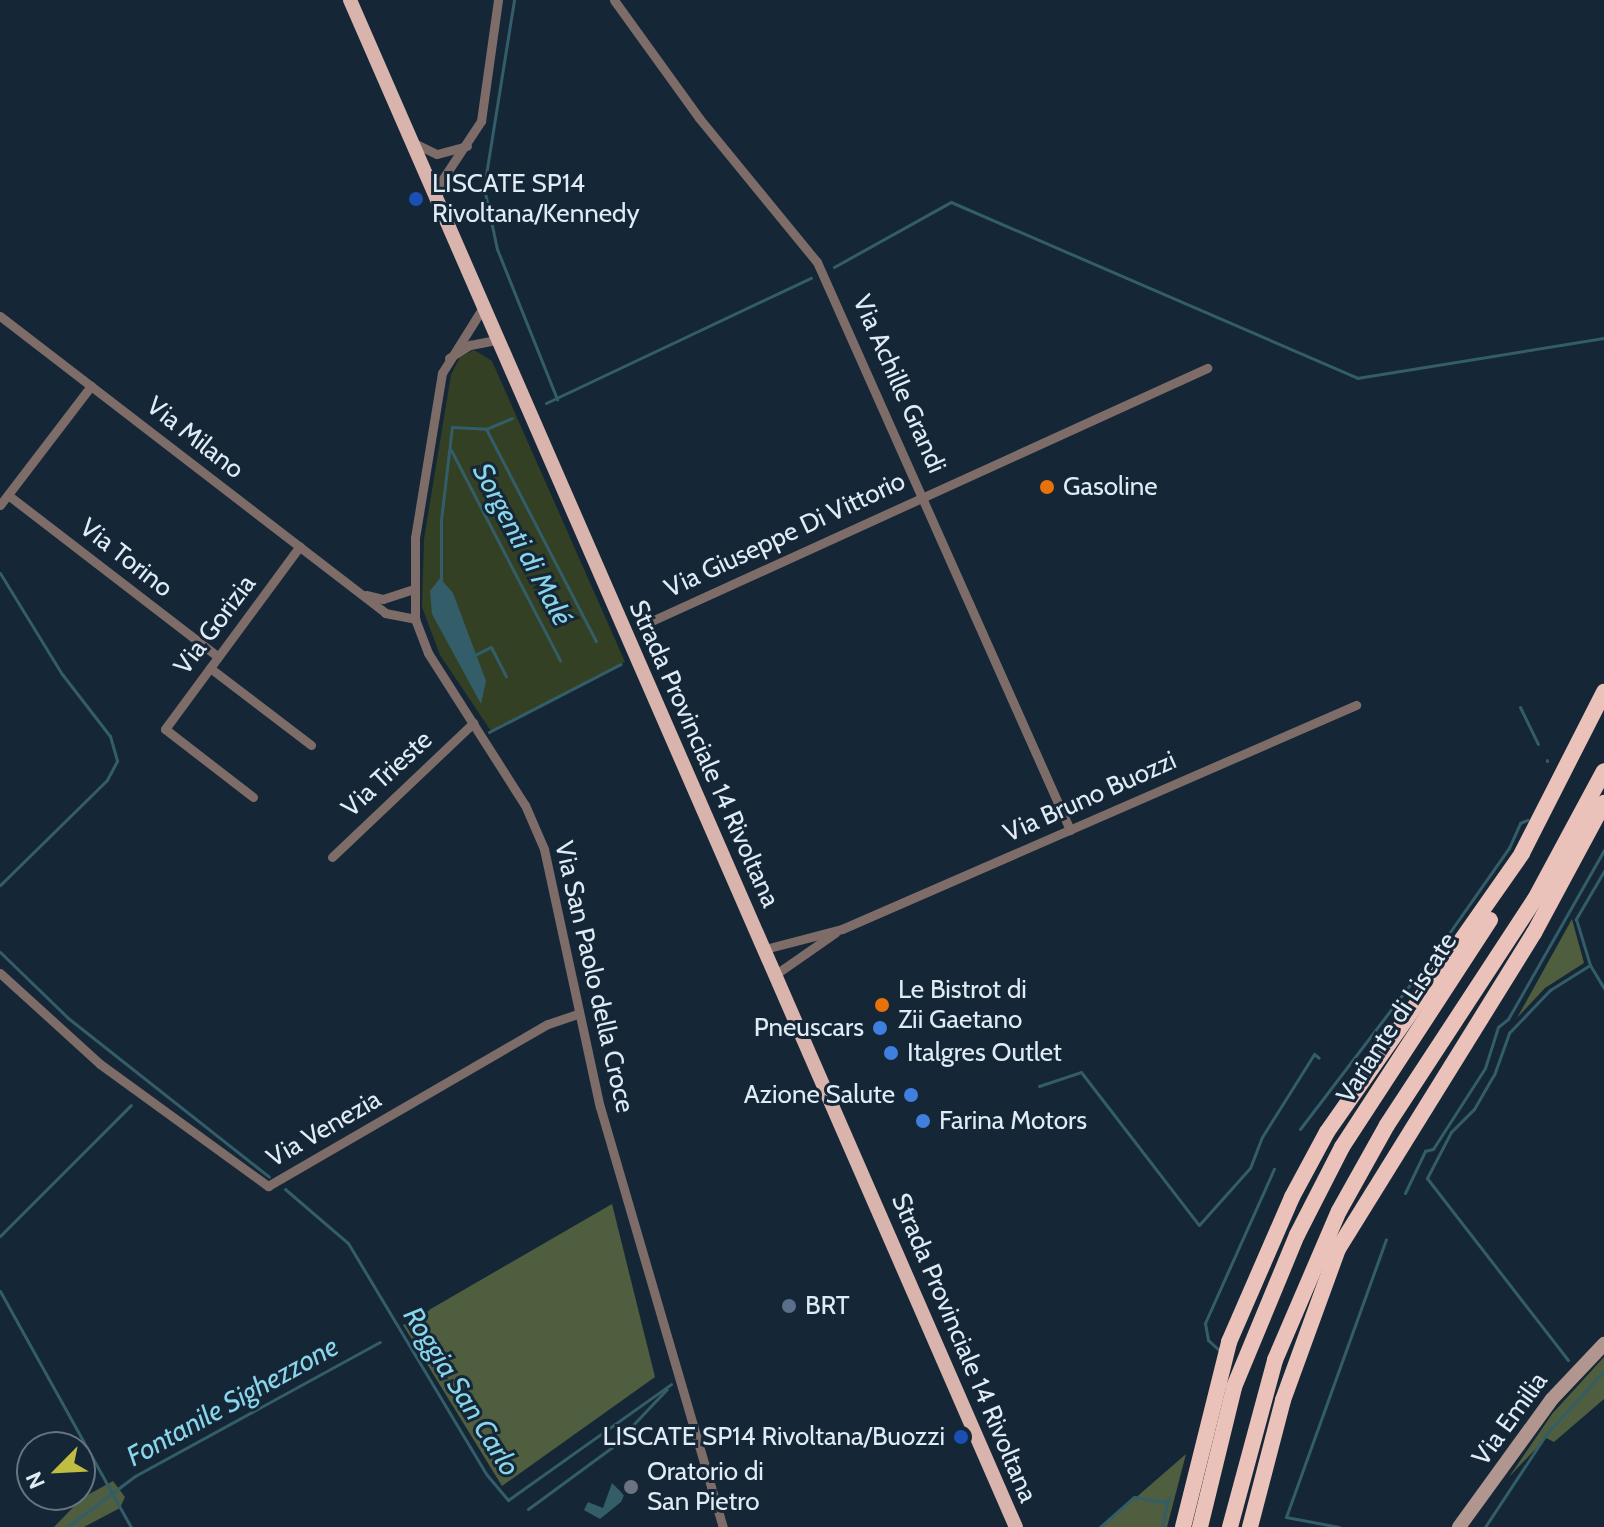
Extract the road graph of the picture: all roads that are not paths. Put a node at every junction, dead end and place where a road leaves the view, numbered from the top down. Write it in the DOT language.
graph roads {
  1 [pos="350,0"];
  2 [pos="498,0"];
  3 [pos="614,0"];
  4 [pos="410,139"];
  5 [pos="470,144"];
  6 [pos="437,203"];
  7 [pos="482,309"];
  8 [pos="0,316"];
  9 [pos="495,340"];
  10 [pos="447,360"];
  11 [pos="1207,368"];
  12 [pos="91,386"];
  13 [pos="8,495"];
  14 [pos="925,495"];
  15 [pos="0,505"];
  16 [pos="300,546"];
  17 [pos="411,590"];
  18 [pos="362,594"];
  19 [pos="415,619"];
  20 [pos="645,624"];
  21 [pos="218,657"];
  22 [pos="210,668"];
  23 [pos="1604,692"];
  24 [pos="1604,703"];
  25 [pos="1356,705"];
  26 [pos="473,723"];
  27 [pos="311,745"];
  28 [pos="1604,771"];
  29 [pos="253,797"];
  30 [pos="1604,803"];
  31 [pos="1070,830"];
  32 [pos="332,857"];
  33 [pos="842,929"];
  34 [pos="765,949"];
  35 [pos="0,973"];
  36 [pos="776,974"];
  37 [pos="577,1014"];
  38 [pos="1604,1344"];
  39 [pos="723,1527"];
  40 [pos="1016,1527"];
  41 [pos="1183,1527"];
  42 [pos="1200,1527"];
  43 [pos="1230,1527"];
  44 [pos="1253,1527"];
  45 [pos="1459,1527"];
  1 -- 4 [label="main road, Strada Provinciale 14 Rivoltana"];
  2 -- 5 [label="street"];
  3 -- 14 [label="street, Via Achille Grandi"];
  4 -- 5 [label="street"];
  4 -- 6 [label="main road, Strada Provinciale 14 Rivoltana"];
  5 -- 6 [label="street"];
  6 -- 7 [label="main road, Strada Provinciale 14 Rivoltana"];
  7 -- 9 [label="main road, Strada Provinciale 14 Rivoltana"];
  7 -- 10 [label="street, Via San Paolo della Croce"];
  8 -- 12 [label="street, Via Milano"];
  9 -- 10 [label="street"];
  9 -- 34 [label="main road, Strada Provinciale 14 Rivoltana"];
  10 -- 17 [label="street, Via San Paolo della Croce"];
  11 -- 14 [label="street, Via Giuseppe Di Vittorio"];
  12 -- 13 [label="street"];
  12 -- 16 [label="street, Via Milano"];
  13 -- 15 [label="street"];
  13 -- 21 [label="street, Via Torino"];
  14 -- 20 [label="street, Via Giuseppe Di Vittorio"];
  14 -- 31 [label="street, Via Achille Grandi"];
  16 -- 18 [label="street, Via Milano"];
  16 -- 21 [label="street, Via Gorizia"];
  17 -- 18 [label="street"];
  17 -- 19 [label="street, Via San Paolo della Croce"];
  18 -- 19 [label="street, Via Milano"];
  19 -- 26 [label="street, Via San Paolo della Croce"];
  21 -- 22 [label="street, Via Gorizia"];
  22 -- 27 [label="street"];
  22 -- 29 [label="street, Via Gorizia"];
  23 -- 41 [label="highway"];
  24 -- 42 [label="highway, Variante di Liscate"];
  25 -- 31 [label="street, Via Bruno Buozzi"];
  26 -- 32 [label="street, Via Trieste"];
  26 -- 37 [label="street, Via San Paolo della Croce"];
  28 -- 43 [label="highway, Variante di Liscate"];
  30 -- 44 [label="highway"];
  31 -- 33 [label="street, Via Bruno Buozzi"];
  33 -- 34 [label="street, Via Bruno Buozzi"];
  33 -- 36 [label="street, Via Bruno Buozzi"];
  34 -- 36 [label="main road, Strada Provinciale 14 Rivoltana"];
  35 -- 37 [label="street, Via Venezia"];
  36 -- 40 [label="main road, Strada Provinciale 14 Rivoltana"];
  37 -- 39 [label="street, Via San Paolo della Croce"];
  38 -- 45 [label="main road, Via Emilia"];
}
